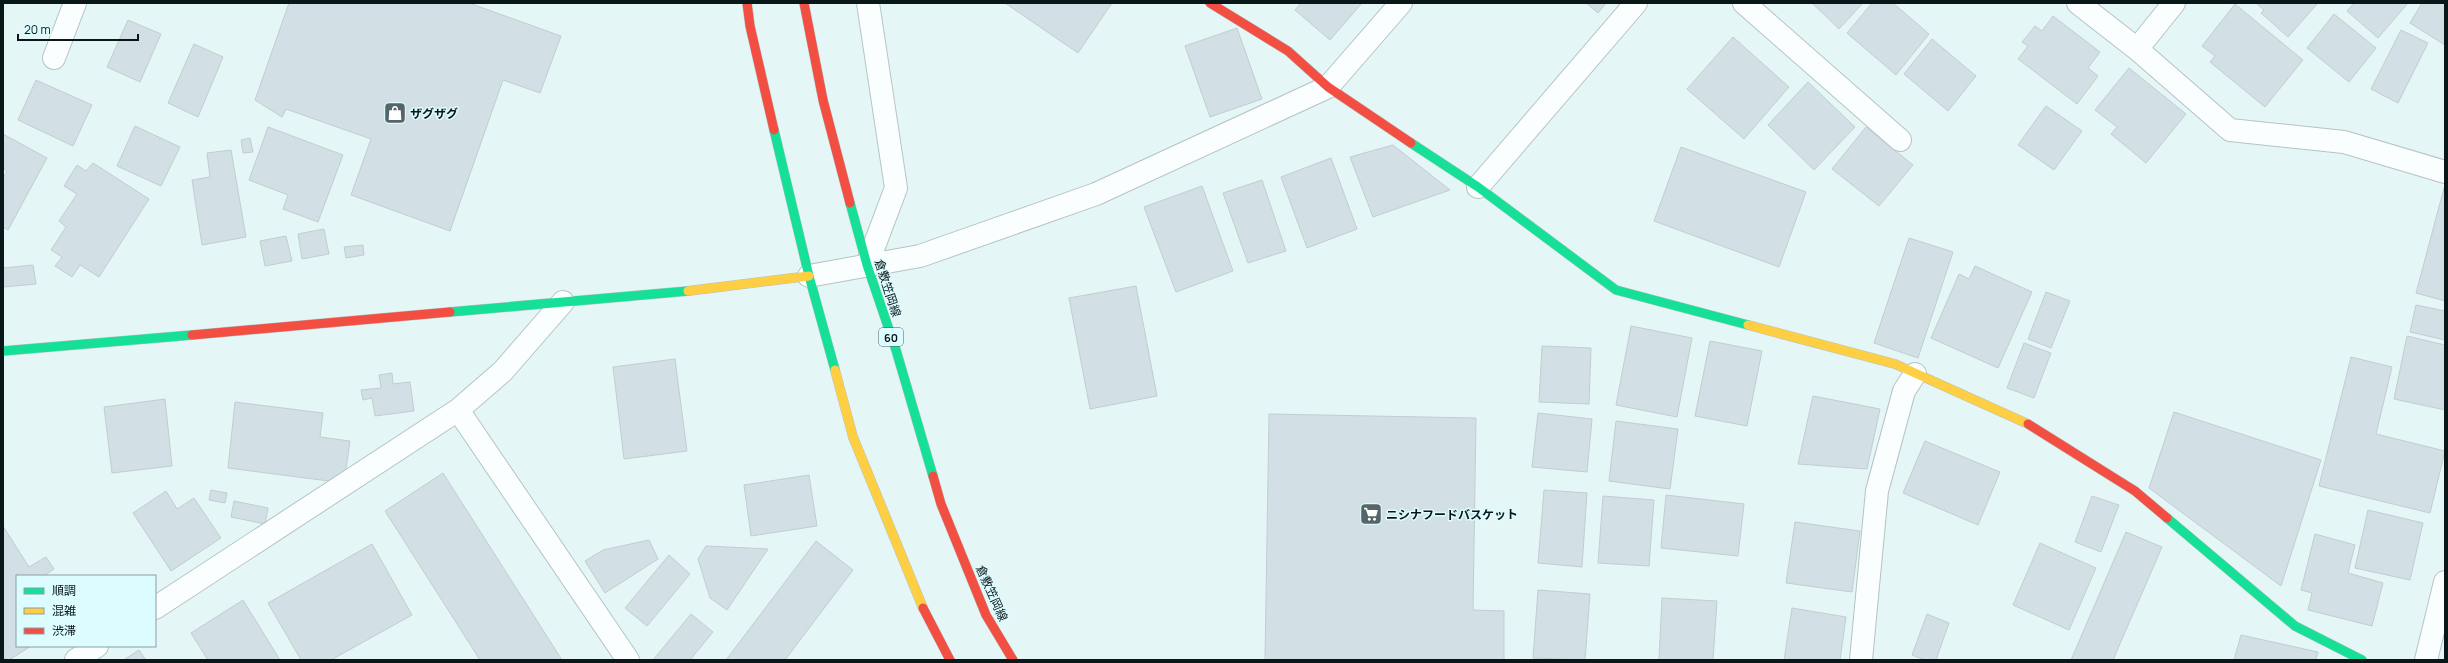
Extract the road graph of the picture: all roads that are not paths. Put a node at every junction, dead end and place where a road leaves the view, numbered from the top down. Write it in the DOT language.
graph roads {
  1 [pos="75,3"];
  2 [pos="738,3"];
  3 [pos="747,3"];
  4 [pos="804,3"];
  5 [pos="868,3"];
  6 [pos="1210,3"];
  7 [pos="1401,3"];
  8 [pos="1636,3"];
  9 [pos="1744,3"];
  10 [pos="2078,3"];
  11 [pos="2174,3"];
  12 [pos="750,26"];
  13 [pos="2137,49"];
  14 [pos="54,58"];
  15 [pos="1328,87"];
  16 [pos="1900,140"];
  17 [pos="2445,172"];
  18 [pos="1478,187"];
  19 [pos="867,265"];
  20 [pos="809,276"];
  21 [pos="563,302"];
  22 [pos="3,350"];
  23 [pos="1915,374"];
  24 [pos="458,410"];
  25 [pos="2445,582"];
  26 [pos="156,607"];
  27 [pos="96,647"];
  28 [pos="76,660"];
  29 [pos="628,660"];
  30 [pos="950,660"];
  31 [pos="1013,660"];
  32 [pos="1860,660"];
  33 [pos="2362,660"];
  34 [pos="2426,660"];
  1 -- 14 [label="street"];
  2 -- 12 [label="street"];
  3 -- 12 [label="street"];
  4 -- 19 [label="street, 倉敷笠岡線 / 60"];
  5 -- 19 [label="street"];
  6 -- 15 [label="street"];
  7 -- 15 [label="street"];
  8 -- 18 [label="street"];
  9 -- 16 [label="street"];
  10 -- 13 [label="street"];
  11 -- 13 [label="street"];
  12 -- 20 [label="street"];
  13 -- 17 [label="street"];
  15 -- 18 [label="street"];
  15 -- 19 [label="street"];
  18 -- 23 [label="street"];
  19 -- 20 [label="street"];
  19 -- 31 [label="street, 倉敷笠岡線 / 60"];
  20 -- 21 [label="street"];
  20 -- 30 [label="street"];
  21 -- 22 [label="street"];
  21 -- 24 [label="street"];
  23 -- 32 [label="street"];
  23 -- 33 [label="street"];
  24 -- 26 [label="street"];
  24 -- 29 [label="street"];
  25 -- 34 [label="street"];
  27 -- 28 [label="street"];
}
